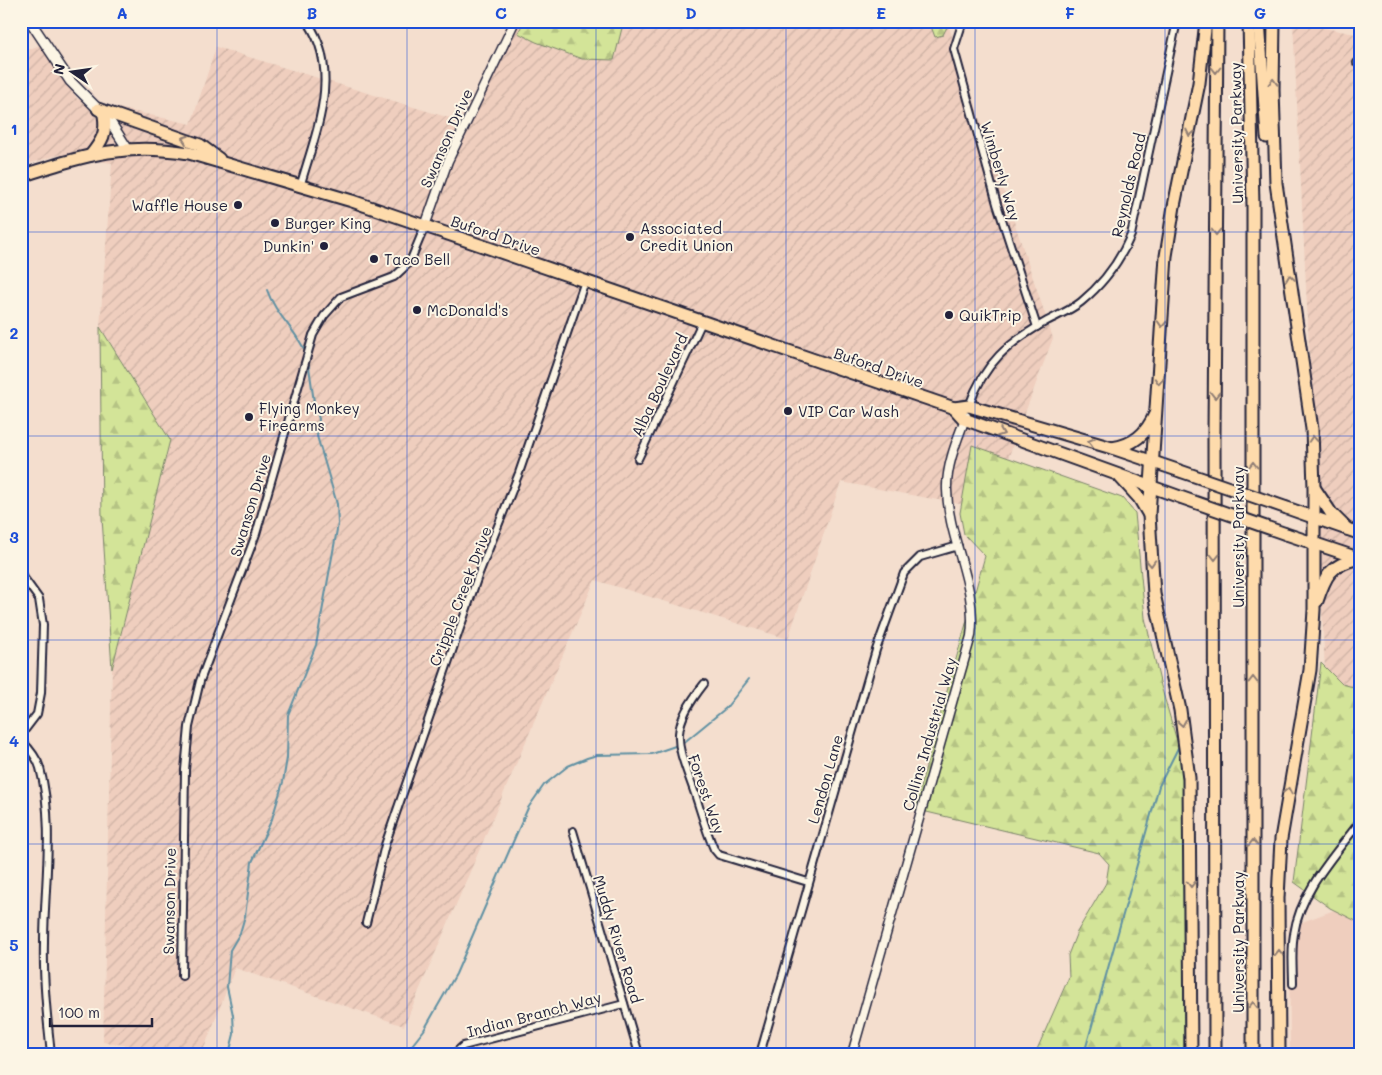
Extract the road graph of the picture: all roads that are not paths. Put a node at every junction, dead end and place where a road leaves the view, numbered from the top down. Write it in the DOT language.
graph roads {
  1 [pos="30,21"];
  2 [pos="307,21"];
  3 [pos="515,21"];
  4 [pos="962,21"];
  5 [pos="1178,21"];
  6 [pos="1206,21"];
  7 [pos="1217,21"];
  8 [pos="1249,21"];
  9 [pos="1259,21"];
  10 [pos="1274,21"];
  11 [pos="101,112"];
  12 [pos="127,148"];
  13 [pos="90,155"];
  14 [pos="226,164"];
  15 [pos="21,176"];
  16 [pos="1276,183"];
  17 [pos="300,187"];
  18 [pos="425,226"];
  19 [pos="584,281"];
  20 [pos="702,322"];
  21 [pos="1037,327"];
  22 [pos="969,406"];
  23 [pos="954,408"];
  24 [pos="1157,408"];
  25 [pos="964,419"];
  26 [pos="1112,448"];
  27 [pos="638,459"];
  28 [pos="1154,462"];
  29 [pos="1120,477"];
  30 [pos="1152,488"];
  31 [pos="1314,488"];
  32 [pos="1149,514"];
  33 [pos="1314,517"];
  34 [pos="1347,529"];
  35 [pos="1361,534"];
  36 [pos="1314,543"];
  37 [pos="958,546"];
  38 [pos="1360,559"];
  39 [pos="21,574"];
  40 [pos="1314,610"];
  41 [pos="704,684"];
  42 [pos="21,735"];
  43 [pos="21,740"];
  44 [pos="1361,820"];
  45 [pos="573,832"];
  46 [pos="808,882"];
  47 [pos="366,923"];
  48 [pos="182,976"];
  49 [pos="1293,984"];
  50 [pos="624,1004"];
  51 [pos="51,1054"];
  52 [pos="454,1054"];
  53 [pos="639,1054"];
  54 [pos="760,1054"];
  55 [pos="852,1054"];
  56 [pos="1191,1054"];
  57 [pos="1215,1054"];
  58 [pos="1253,1054"];
  59 [pos="1279,1054"];
  1 -- 11 [label="main road"];
  2 -- 17 [label="street"];
  3 -- 18 [label="street, Swanson Drive"];
  4 -- 21 [label="street, Wimberly Way"];
  5 -- 21 [label="street, Reynolds Road"];
  6 -- 24 [label="highway, one-way"];
  7 -- 57 [label="highway, University Parkway, one-way"];
  58 -- 8 [label="highway, University Parkway, one-way"];
  9 -- 16 [label="highway"];
  16 -- 10 [label="highway, one-way"];
  11 -- 12 [label="main road"];
  11 -- 13 [label="highway"];
  14 -- 11 [label="highway, one-way"];
  12 -- 13 [label="highway, Buford Drive"];
  12 -- 14 [label="highway, Buford Drive"];
  13 -- 15 [label="highway, Buford Drive"];
  14 -- 17 [label="highway, Buford Drive"];
  31 -- 16 [label="highway, one-way"];
  17 -- 18 [label="highway, Buford Drive"];
  18 -- 19 [label="highway, Buford Drive"];
  18 -- 48 [label="street, Swanson Drive"];
  19 -- 20 [label="highway, Buford Drive"];
  19 -- 47 [label="street, Cripple Creek Drive"];
  20 -- 23 [label="highway, Buford Drive"];
  20 -- 27 [label="street, Alba Boulevard"];
  21 -- 22 [label="street, Reynolds Road"];
  22 -- 23 [label="highway, Buford Drive"];
  22 -- 25 [label="street, Collins Industrial Way"];
  26 -- 22 [label="highway, Buford Drive, one-way"];
  23 -- 25 [label="highway, Buford Drive"];
  24 -- 26 [label="highway"];
  24 -- 28 [label="highway"];
  25 -- 29 [label="highway, Buford Drive, one-way"];
  25 -- 37 [label="street, Collins Industrial Way"];
  26 -- 28 [label="highway, Buford Drive"];
  28 -- 30 [label="highway"];
  28 -- 33 [label="highway, Buford Drive, bridge"];
  29 -- 30 [label="highway, Buford Drive"];
  29 -- 32 [label="highway"];
  30 -- 32 [label="highway"];
  30 -- 36 [label="highway, Buford Drive, bridge"];
  31 -- 33 [label="highway"];
  31 -- 34 [label="highway"];
  32 -- 56 [label="highway, one-way"];
  33 -- 34 [label="highway, Buford Drive"];
  33 -- 36 [label="highway"];
  34 -- 35 [label="highway, Buford Drive"];
  36 -- 38 [label="highway, Buford Drive"];
  36 -- 40 [label="highway"];
  37 -- 46 [label="street, Lendon Lane"];
  37 -- 55 [label="street, Collins Industrial Way"];
  38 -- 40 [label="highway"];
  39 -- 42 [label="street"];
  59 -- 40 [label="highway, one-way"];
  41 -- 46 [label="street, Forest Way"];
  43 -- 51 [label="street"];
  44 -- 49 [label="street"];
  45 -- 50 [label="street, Muddy River Road"];
  46 -- 54 [label="street, Lendon Lane"];
  50 -- 52 [label="street, Indian Branch Way"];
  50 -- 53 [label="street, Muddy River Road"];
}
